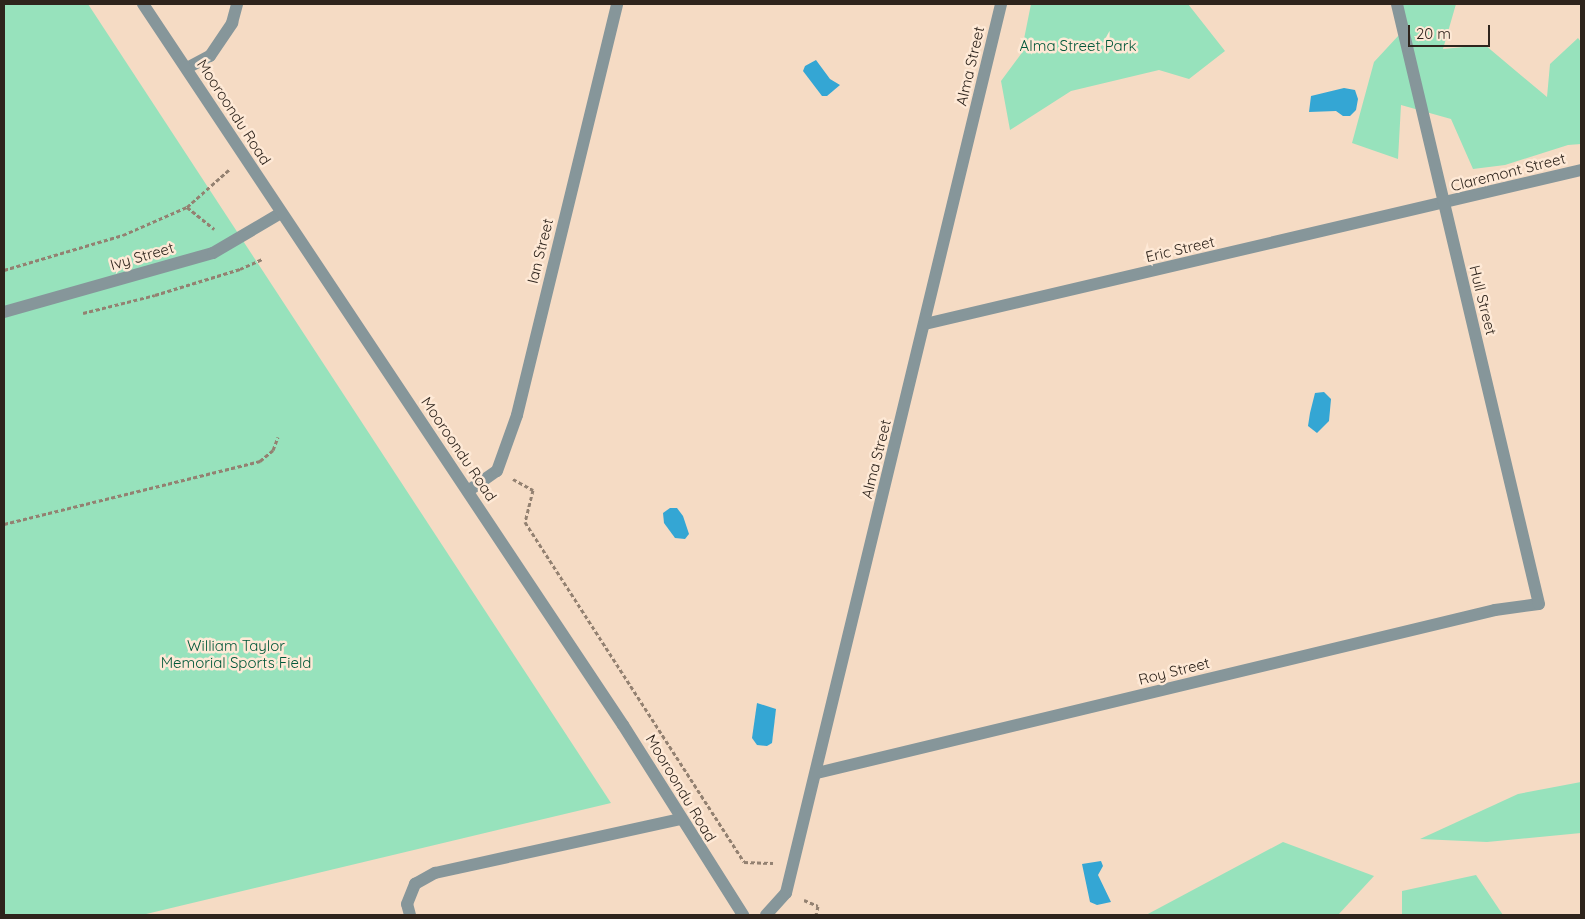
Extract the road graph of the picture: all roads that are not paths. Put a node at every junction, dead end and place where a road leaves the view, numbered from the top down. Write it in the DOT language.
graph roads {
  1 [pos="143,4"];
  2 [pos="236,4"];
  3 [pos="617,4"];
  4 [pos="1001,4"];
  5 [pos="1397,4"];
  6 [pos="187,68"];
  7 [pos="1581,170"];
  8 [pos="1443,205"];
  9 [pos="281,213"];
  10 [pos="4,312"];
  11 [pos="925,324"];
  12 [pos="468,491"];
  13 [pos="1539,604"];
  14 [pos="817,773"];
  15 [pos="681,819"];
  16 [pos="410,915"];
  17 [pos="743,915"];
  18 [pos="766,915"];
  1 -- 6 [label="street, Mooroondu Road"];
  2 -- 6 [label="street"];
  3 -- 12 [label="street, Ian Street"];
  4 -- 11 [label="street, Alma Street"];
  5 -- 8 [label="street, Hull Street"];
  6 -- 9 [label="street, Mooroondu Road"];
  7 -- 8 [label="street, Claremont Street"];
  8 -- 11 [label="street, Eric Street"];
  8 -- 13 [label="street, Hull Street"];
  9 -- 10 [label="street, Ivy Street"];
  9 -- 12 [label="street, Mooroondu Road"];
  11 -- 14 [label="street, Alma Street"];
  12 -- 15 [label="street, Mooroondu Road"];
  13 -- 14 [label="street, Roy Street"];
  14 -- 18 [label="street, Alma Street"];
  15 -- 16 [label="street"];
  15 -- 17 [label="street, Mooroondu Road"];
}
